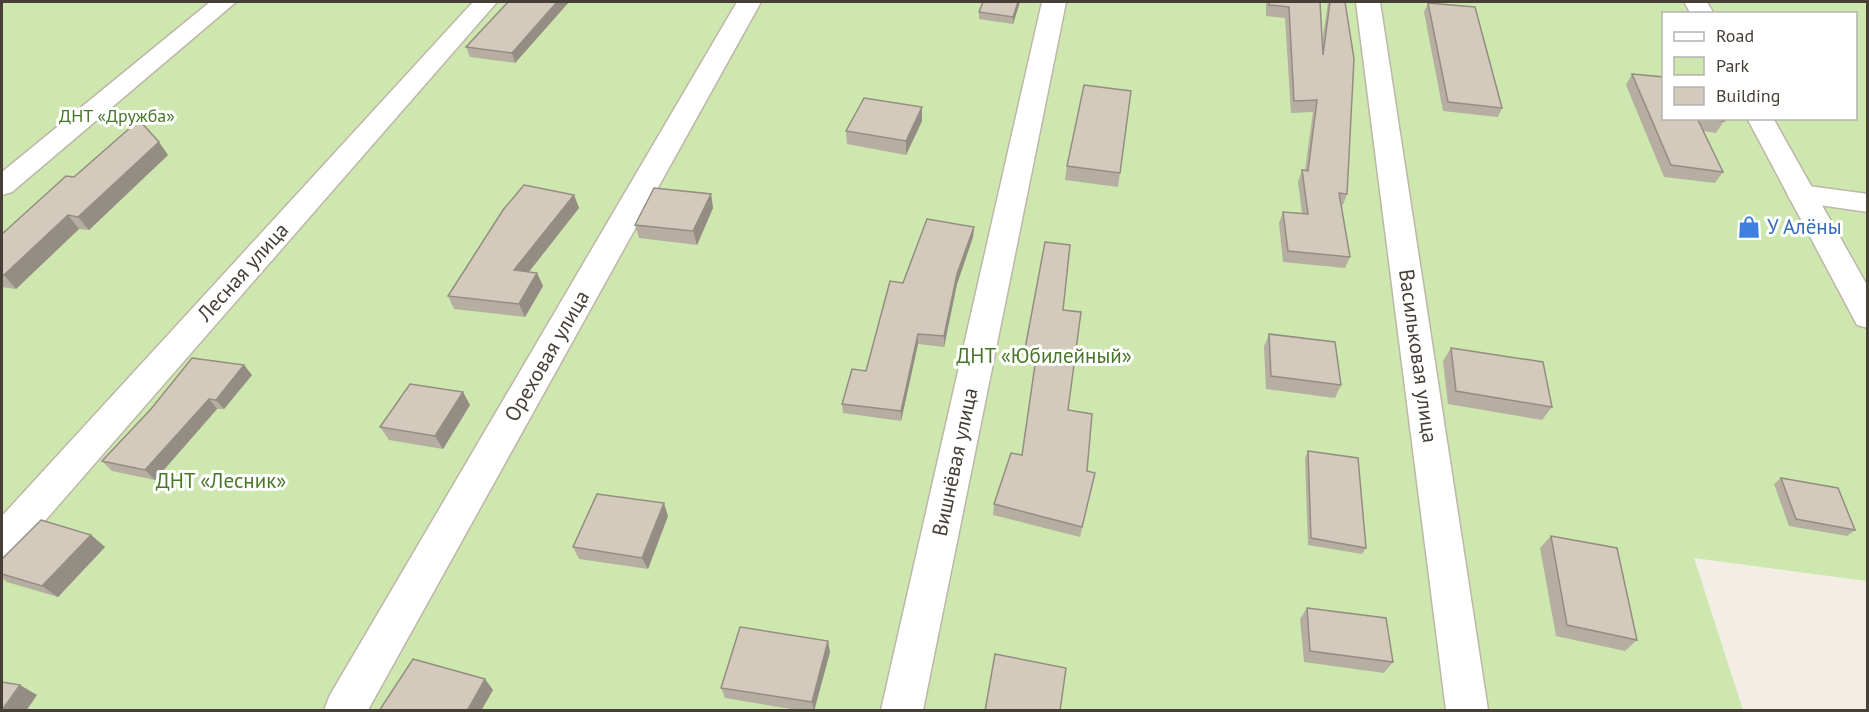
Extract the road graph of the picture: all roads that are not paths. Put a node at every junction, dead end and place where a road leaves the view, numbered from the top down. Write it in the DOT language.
graph roads {
  1 [pos="224,2"];
  2 [pos="485,2"];
  3 [pos="750,2"];
  4 [pos="1054,2"];
  5 [pos="1368,2"];
  6 [pos="1761,120"];
  7 [pos="2,186"];
  8 [pos="1801,194"];
  9 [pos="1868,203"];
  10 [pos="1868,317"];
  11 [pos="2,542"];
  12 [pos="345,711"];
  13 [pos="902,711"];
  14 [pos="1467,711"];
  1 -- 7 [label="street"];
  2 -- 11 [label="street, Лесная улица"];
  3 -- 12 [label="street, Ореховая улица"];
  4 -- 13 [label="street, Вишнёвая улица"];
  5 -- 14 [label="street, Васильковая улица"];
  6 -- 8 [label="street"];
  8 -- 9 [label="street"];
  8 -- 10 [label="street"];
}
